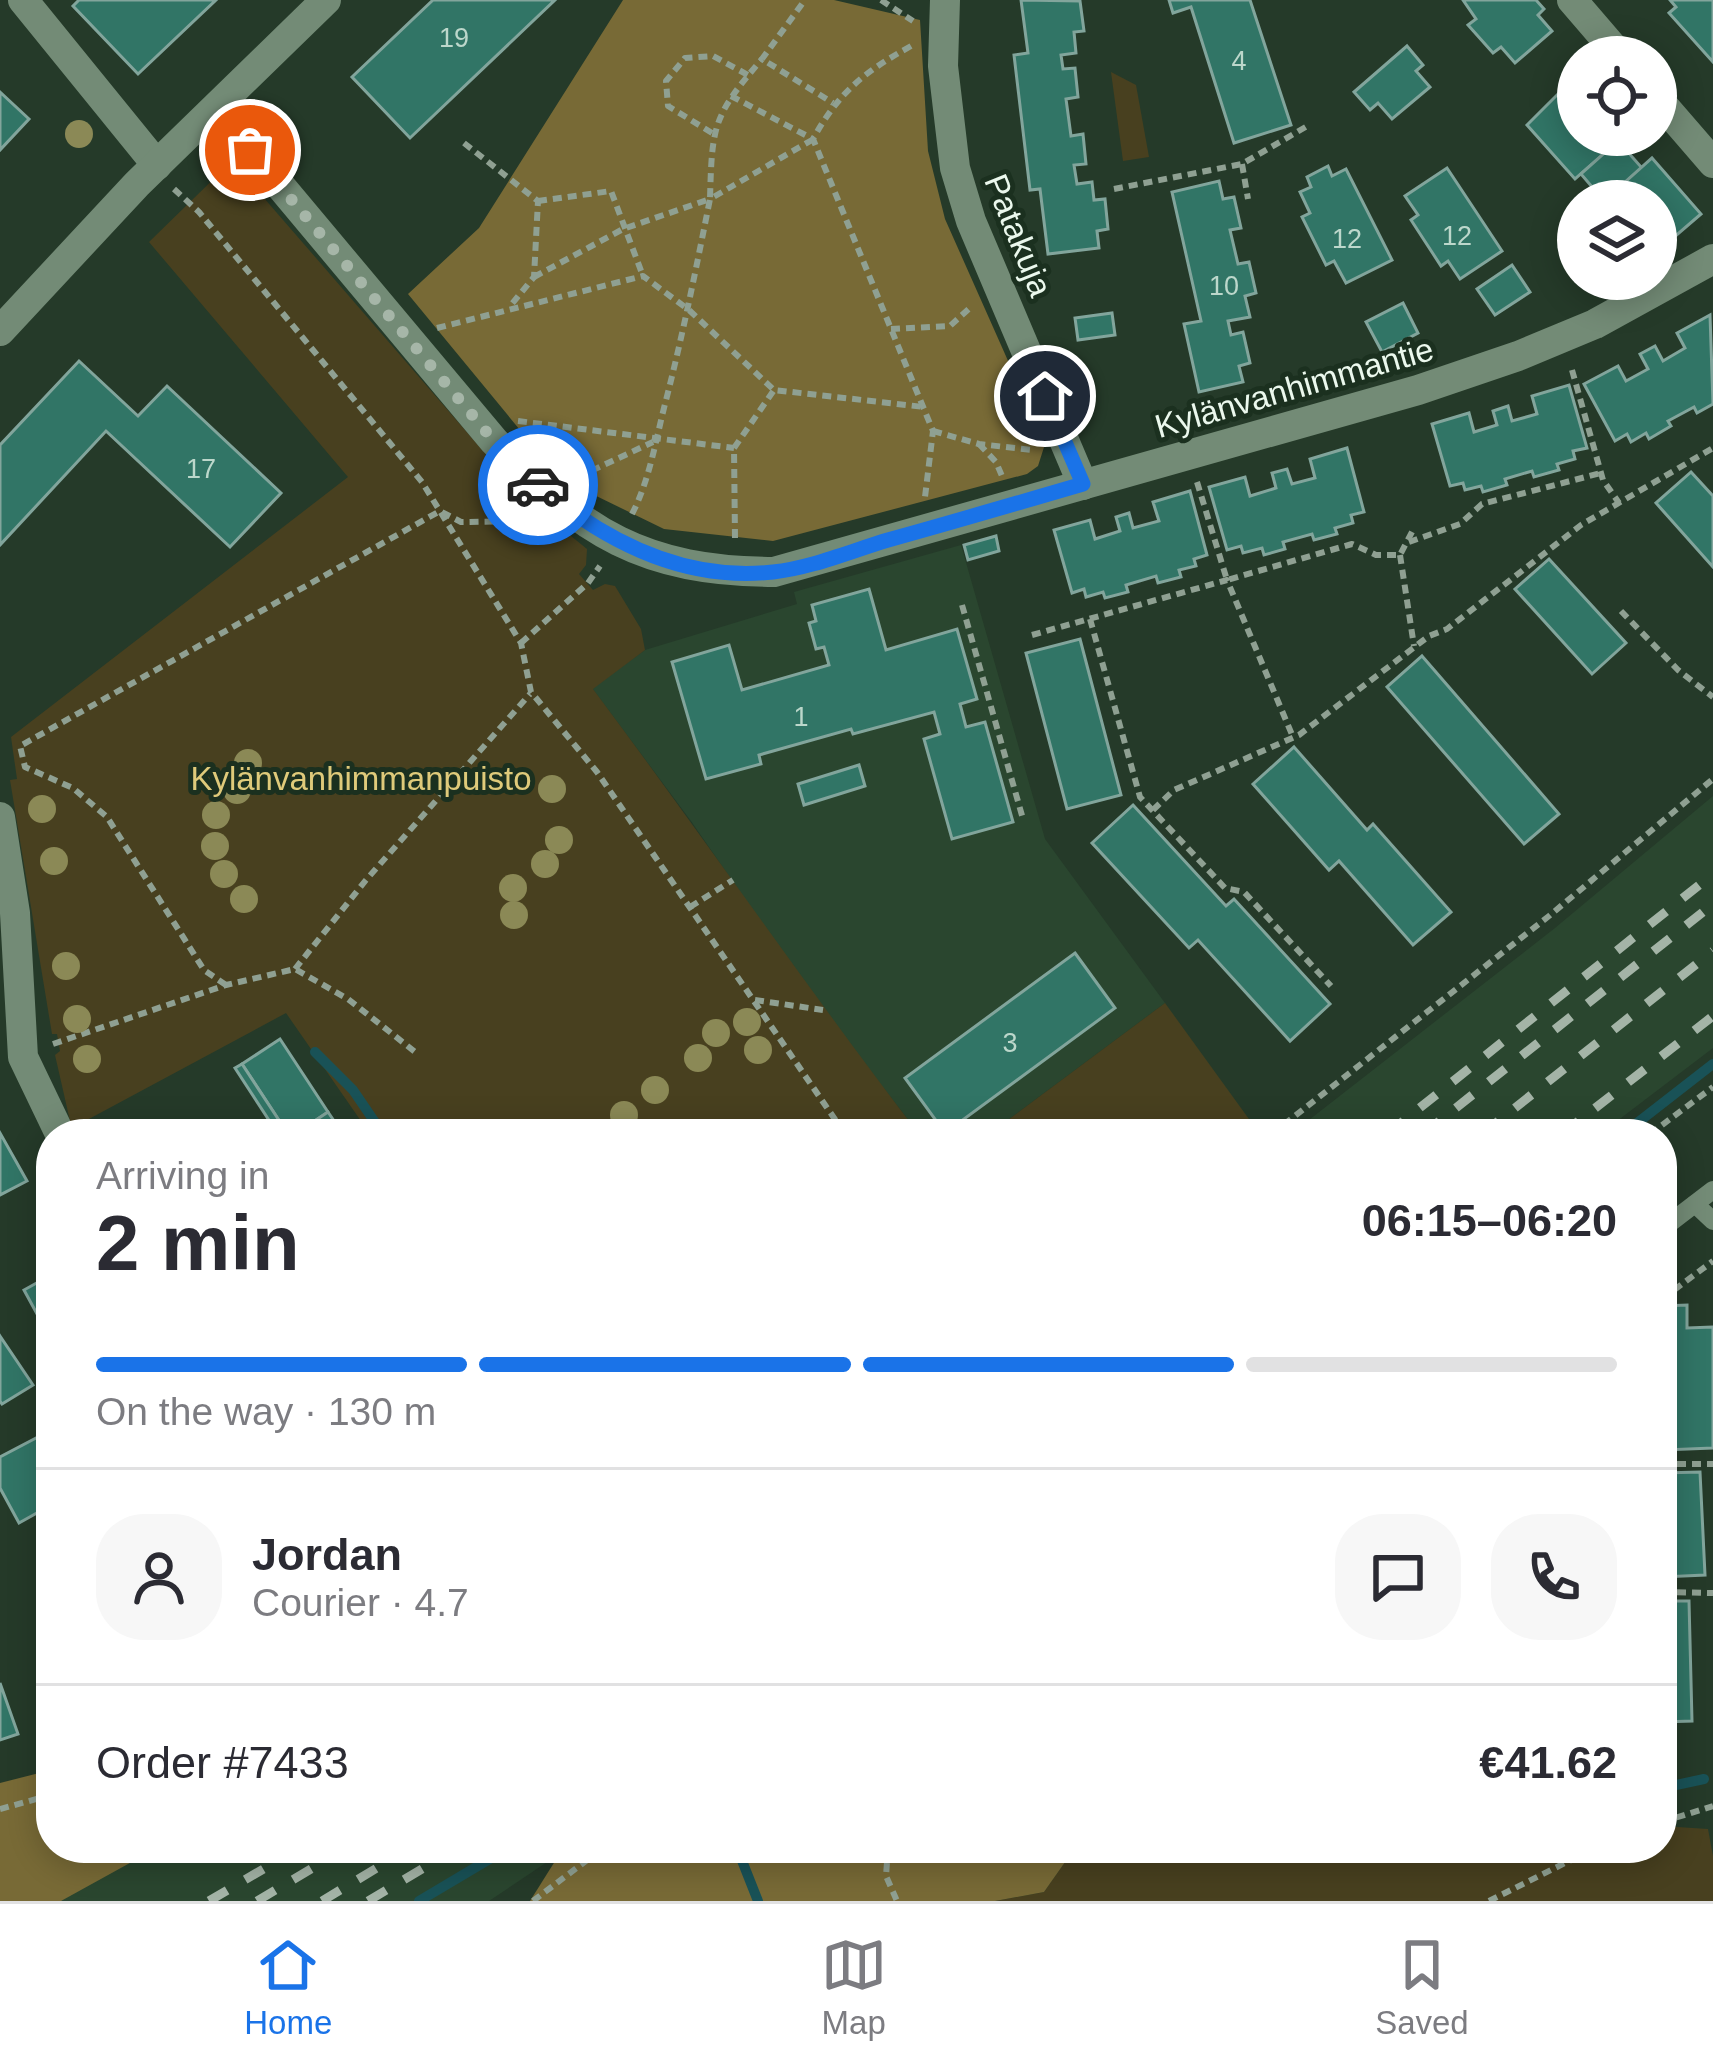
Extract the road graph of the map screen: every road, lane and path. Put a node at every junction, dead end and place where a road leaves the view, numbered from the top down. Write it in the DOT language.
graph roads {
  1 [pos="23,0"];
  2 [pos="326,0"];
  3 [pos="945,0"];
  4 [pos="1572,0"];
  5 [pos="802,4"];
  6 [pos="943,36"];
  7 [pos="1603,36"];
  8 [pos="762,59"];
  9 [pos="748,76"];
  10 [pos="730,96"];
  11 [pos="833,103"];
  12 [pos="216,109"];
  13 [pos="1677,121"];
  14 [pos="1309,125"];
  15 [pos="712,133"];
  16 [pos="813,140"];
  17 [pos="464,143"];
  18 [pos="1713,163"];
  19 [pos="157,164"];
  20 [pos="1242,164"];
  21 [pos="1114,189"];
  22 [pos="177,194"];
  23 [pos="710,199"];
  24 [pos="1248,199"];
  25 [pos="538,201"];
  26 [pos="622,229"];
  27 [pos="1713,260"];
  28 [pos="643,276"];
  29 [pos="534,278"];
  30 [pos="508,308"];
  31 [pos="689,310"];
  32 [pos="950,326"];
  33 [pos="431,329"];
  34 [pos="891,329"];
  35 [pos="0,331"];
  36 [pos="1563,337"];
  37 [pos="774,390"];
  38 [pos="924,407"];
  39 [pos="505,419"];
  40 [pos="933,431"];
  41 [pos="656,441"];
  42 [pos="979,444"];
  43 [pos="734,448"];
  44 [pos="1713,448"];
  45 [pos="1703,454"];
  46 [pos="1189,455"];
  47 [pos="1713,465"];
  48 [pos="1601,473"];
  49 [pos="1079,475"];
  50 [pos="1006,485"];
  51 [pos="567,497"];
  52 [pos="1619,503"];
  53 [pos="923,510"];
  54 [pos="440,511"];
  55 [pos="627,523"];
  56 [pos="1413,530"];
  57 [pos="1406,543"];
  58 [pos="735,547"];
  59 [pos="1400,555"];
  60 [pos="608,556"];
  61 [pos="1227,580"];
  62 [pos="962,605"];
  63 [pos="1621,610"];
  64 [pos="1090,619"];
  65 [pos="1033,635"];
  66 [pos="521,643"];
  67 [pos="1414,646"];
  68 [pos="531,692"];
  69 [pos="1713,697"];
  70 [pos="1294,737"];
  71 [pos="1713,779"];
  72 [pos="1153,810"];
  73 [pos="0,817"];
  74 [pos="1023,819"];
  75 [pos="733,880"];
  76 [pos="691,907"];
  77 [pos="295,969"];
  78 [pos="226,985"];
  79 [pos="1331,986"];
  80 [pos="755,1000"];
  81 [pos="823,1010"];
  82 [pos="419,1055"];
  83 [pos="12,1062"];
  84 [pos="1713,1087"];
  85 [pos="50,1119"];
  86 [pos="835,1119"];
  87 [pos="1291,1119"];
  88 [pos="1670,1119"];
  89 [pos="1713,1190"];
  90 [pos="1695,1204"];
  91 [pos="1677,1218"];
  92 [pos="1713,1221"];
  93 [pos="1713,1261"];
  94 [pos="1677,1288"];
  95 [pos="1677,1464"];
  96 [pos="1713,1464"];
  97 [pos="1677,1592"];
  98 [pos="1713,1593"];
  99 [pos="36,1800"];
  100 [pos="1713,1805"];
  101 [pos="0,1809"];
  102 [pos="1677,1817"];
  103 [pos="583,1863"];
  104 [pos="887,1863"];
  105 [pos="1565,1863"];
  106 [pos="533,1901"];
  107 [pos="897,1901"];
  108 [pos="1489,1901"];
  1 -- 19 [label="street"];
  2 -- 12 [label="street"];
  3 -- 6 [label="street, Patakuja"];
  4 -- 7 [label="street"];
  5 -- 8 [label="path"];
  6 -- 11 [label="path"];
  6 -- 49 [label="street, Patakuja"];
  8 -- 9 [label="path"];
  8 -- 11 [label="path"];
  9 -- 10 [label="path"];
  9 -- 15 [label="path"];
  10 -- 15 [label="path"];
  10 -- 16 [label="path"];
  11 -- 16 [label="path"];
  12 -- 19 [label="street"];
  12 -- 51 [label="street, Kylänvanhimmantie"];
  13 -- 18 [label="street"];
  14 -- 20 [label="path"];
  15 -- 23 [label="path"];
  16 -- 23 [label="path"];
  16 -- 34 [label="path"];
  17 -- 25 [label="path"];
  19 -- 35 [label="street"];
  20 -- 21 [label="path"];
  20 -- 24 [label="path"];
  22 -- 54 [label="path"];
  23 -- 26 [label="path"];
  23 -- 31 [label="path"];
  25 -- 26 [label="path"];
  25 -- 29 [label="path"];
  26 -- 28 [label="path"];
  26 -- 29 [label="path"];
  27 -- 36 [label="street, Kylänvanhimmantie"];
  28 -- 30 [label="path"];
  28 -- 31 [label="path"];
  29 -- 30 [label="path"];
  30 -- 33 [label="path"];
  31 -- 37 [label="path"];
  31 -- 41 [label="path"];
  32 -- 34 [label="path"];
  34 -- 38 [label="path"];
  36 -- 46 [label="street, Kylänvanhimmantie"];
  36 -- 48 [label="path"];
  37 -- 38 [label="path"];
  37 -- 43 [label="path"];
  38 -- 40 [label="path"];
  39 -- 41 [label="path"];
  40 -- 42 [label="path"];
  40 -- 53 [label="path"];
  41 -- 43 [label="path"];
  41 -- 51 [label="path"];
  41 -- 55 [label="path"];
  42 -- 49 [label="path"];
  42 -- 50 [label="path"];
  43 -- 58 [label="path"];
  44 -- 45 [label="path"];
  45 -- 47 [label="path"];
  45 -- 52 [label="path"];
  46 -- 49 [label="street, Kylänvanhimmantie"];
  46 -- 61 [label="path"];
  48 -- 52 [label="path"];
  48 -- 57 [label="path"];
  49 -- 51 [label="street, Kylänvanhimmantie"];
  51 -- 54 [label="path"];
  52 -- 67 [label="path"];
  54 -- 66 [label="path"];
  54 -- 78 [label="path"];
  56 -- 57 [label="path"];
  57 -- 59 [label="path"];
  59 -- 61 [label="path"];
  59 -- 67 [label="path"];
  60 -- 66 [label="path"];
  61 -- 64 [label="path"];
  61 -- 70 [label="path"];
  62 -- 74 [label="path"];
  63 -- 69 [label="path"];
  64 -- 65 [label="path"];
  64 -- 72 [label="path"];
  66 -- 68 [label="path"];
  67 -- 70 [label="path"];
  68 -- 76 [label="path"];
  68 -- 77 [label="path"];
  70 -- 72 [label="path"];
  71 -- 87 [label="path"];
  72 -- 79 [label="path"];
  73 -- 83 [label="street"];
  75 -- 76 [label="path"];
  76 -- 80 [label="path"];
  77 -- 78 [label="path"];
  77 -- 82 [label="path"];
  78 -- 83 [label="path"];
  80 -- 81 [label="path"];
  80 -- 86 [label="path"];
  83 -- 85 [label="street"];
  84 -- 88 [label="path"];
  89 -- 90 [label="lane"];
  90 -- 91 [label="lane"];
  90 -- 92 [label="lane"];
  93 -- 94 [label="path"];
  95 -- 96 [label="path"];
  97 -- 98 [label="path"];
  99 -- 101 [label="path"];
  100 -- 102 [label="path"];
  103 -- 106 [label="path"];
  104 -- 107 [label="path"];
  105 -- 108 [label="path"];
}
